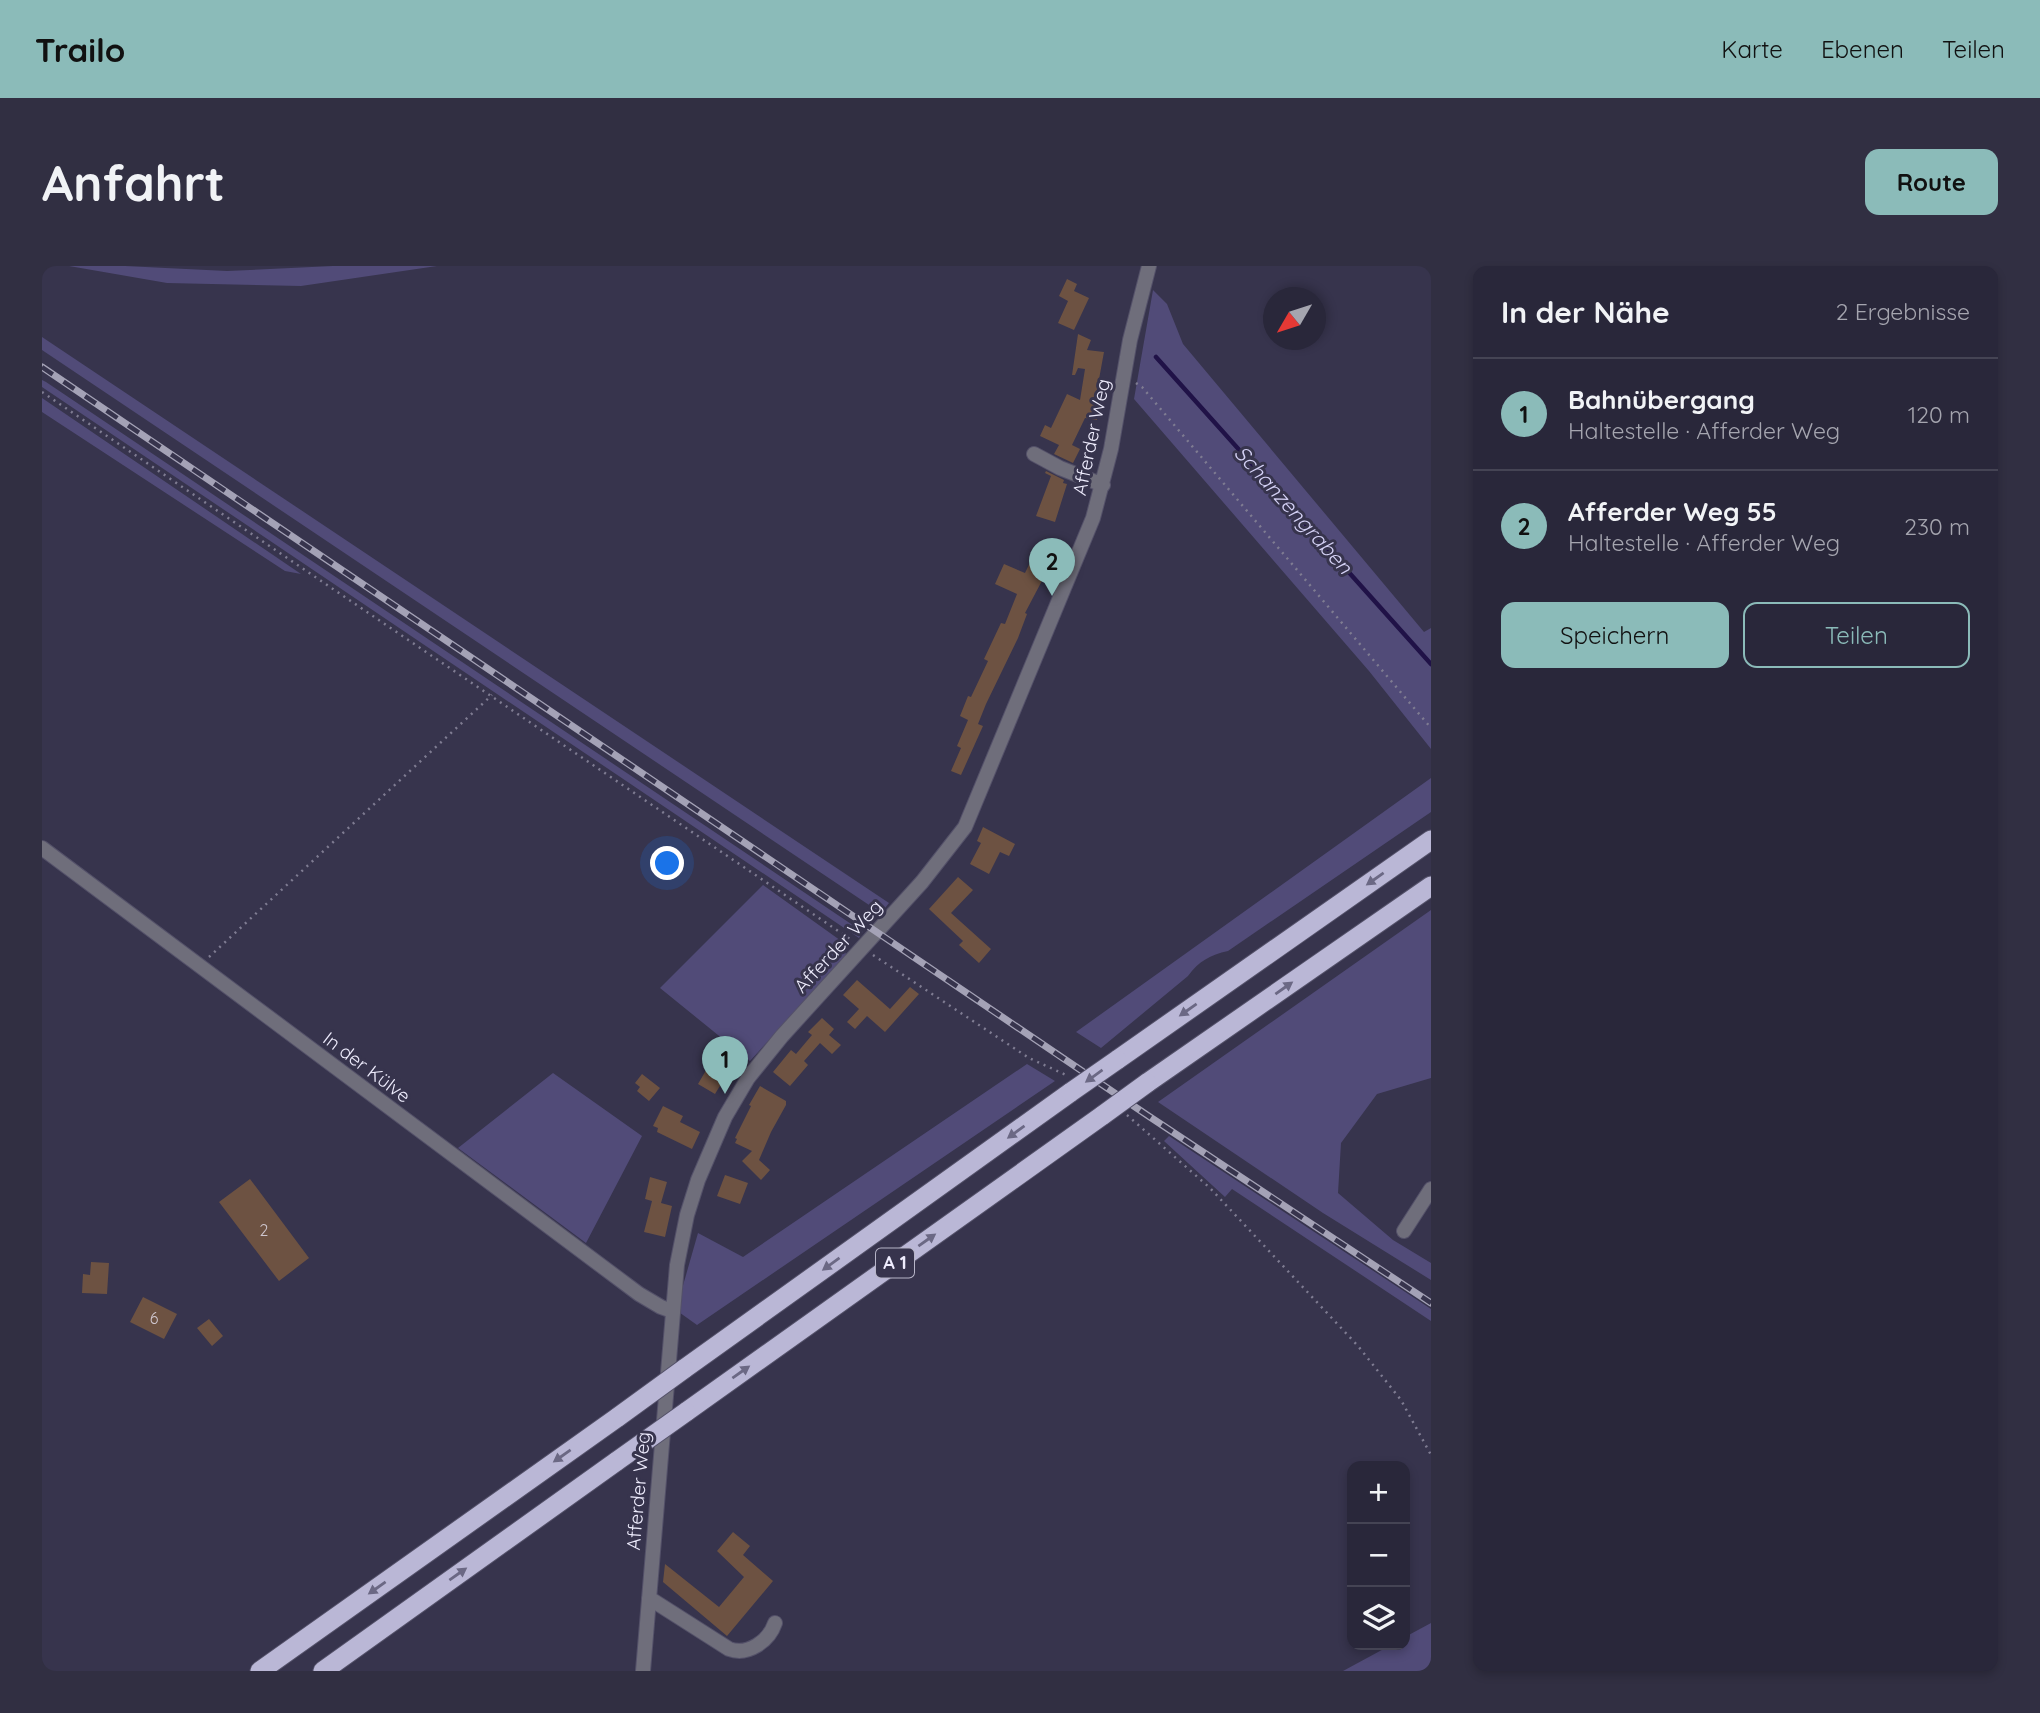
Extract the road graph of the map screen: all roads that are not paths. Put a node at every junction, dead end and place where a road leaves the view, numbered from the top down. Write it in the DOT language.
graph roads {
  1 [pos="1149,266"];
  2 [pos="1034,454"];
  3 [pos="1103,485"];
  4 [pos="1431,840"];
  5 [pos="42,848"];
  6 [pos="1431,886"];
  7 [pos="1431,1189"];
  8 [pos="1404,1231"];
  9 [pos="672,1311"];
  10 [pos="649,1598"];
  11 [pos="775,1623"];
  12 [pos="260,1671"];
  13 [pos="323,1671"];
  14 [pos="643,1671"];
  1 -- 3 [label="street, Afferder Weg"];
  2 -- 3 [label="street"];
  3 -- 9 [label="street, Afferder Weg"];
  4 -- 12 [label="highway, A 1, one-way, bridge"];
  5 -- 9 [label="street, In der Külve"];
  13 -- 6 [label="highway, A 1, one-way, bridge"];
  7 -- 8 [label="street"];
  9 -- 10 [label="street, Afferder Weg"];
  10 -- 11 [label="street"];
  10 -- 14 [label="street, Afferder Weg"];
}
